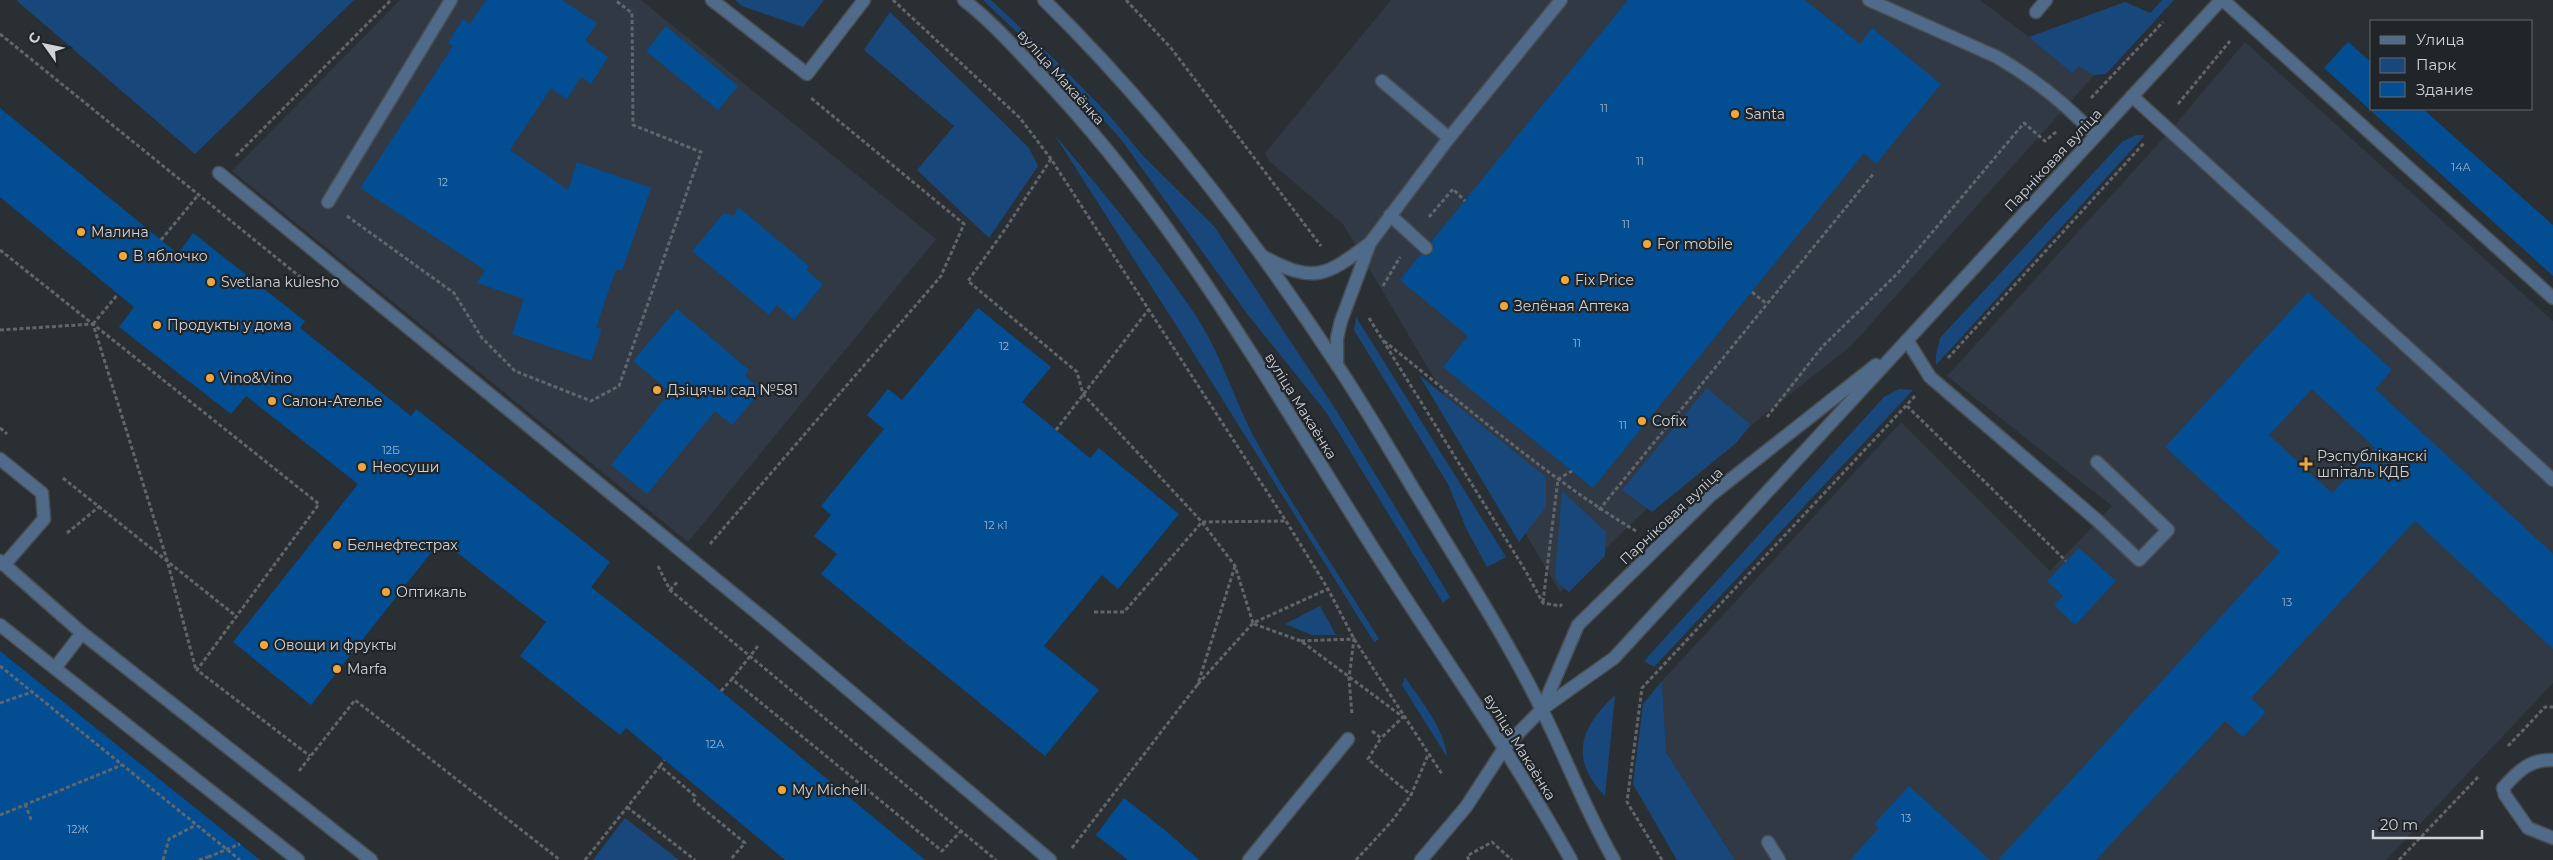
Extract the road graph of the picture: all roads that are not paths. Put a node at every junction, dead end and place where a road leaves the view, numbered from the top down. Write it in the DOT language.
graph roads {
  1 [pos="451,0"];
  2 [pos="712,0"];
  3 [pos="864,0"];
  4 [pos="964,0"];
  5 [pos="1044,0"];
  6 [pos="1561,0"];
  7 [pos="1869,0"];
  8 [pos="2046,0"];
  9 [pos="2222,0"];
  10 [pos="2036,12"];
  11 [pos="1382,81"];
  12 [pos="2132,96"];
  13 [pos="2095,135"];
  14 [pos="1450,138"];
  15 [pos="219,173"];
  16 [pos="328,202"];
  17 [pos="1390,215"];
  18 [pos="1370,242"];
  19 [pos="1426,248"];
  20 [pos="1260,255"];
  21 [pos="2553,298"];
  22 [pos="1907,340"];
  23 [pos="1337,365"];
  24 [pos="0,459"];
  25 [pos="2097,462"];
  26 [pos="2553,480"];
  27 [pos="2,563"];
  28 [pos="0,625"];
  29 [pos="82,633"];
  30 [pos="55,668"];
  31 [pos="1542,709"];
  32 [pos="1348,739"];
  33 [pos="1505,747"];
  34 [pos="2553,760"];
  35 [pos="2553,838"];
  36 [pos="1768,842"];
  37 [pos="298,860"];
  38 [pos="371,860"];
  39 [pos="1050,860"];
  40 [pos="1249,860"];
  41 [pos="1422,860"];
  42 [pos="1571,860"];
  43 [pos="1614,860"];
  44 [pos="1779,860"];
  1 -- 16 [label="street"];
  2 -- 3 [label="street"];
  4 -- 33 [label="street, вуліца Макаёнка"];
  5 -- 20 [label="street, вуліца Макаёнка"];
  6 -- 14 [label="street"];
  7 -- 13 [label="street"];
  8 -- 10 [label="street"];
  9 -- 12 [label="street, Парніковая вуліца"];
  9 -- 21 [label="street"];
  11 -- 14 [label="street"];
  12 -- 13 [label="street, Парніковая вуліца"];
  12 -- 26 [label="street"];
  13 -- 22 [label="street, Парніковая вуліца"];
  14 -- 17 [label="street"];
  15 -- 39 [label="street"];
  17 -- 18 [label="street"];
  17 -- 19 [label="street"];
  18 -- 20 [label="street"];
  18 -- 23 [label="street"];
  20 -- 23 [label="street, вуліца Макаёнка"];
  22 -- 25 [label="street"];
  22 -- 31 [label="street, Парніковая вуліца"];
  22 -- 31 [label="street, Парніковая вуліца"];
  23 -- 31 [label="street, вуліца Макаёнка"];
  24 -- 27 [label="street"];
  27 -- 29 [label="street"];
  28 -- 30 [label="street"];
  29 -- 30 [label="street"];
  29 -- 38 [label="street"];
  30 -- 37 [label="street"];
  31 -- 33 [label="street, Парніковая вуліца"];
  31 -- 43 [label="street, вуліца Макаёнка"];
  32 -- 40 [label="street"];
  33 -- 41 [label="street, Парніковая вуліца"];
  33 -- 42 [label="street, вуліца Макаёнка"];
  34 -- 35 [label="street"];
  36 -- 44 [label="street"];
}
